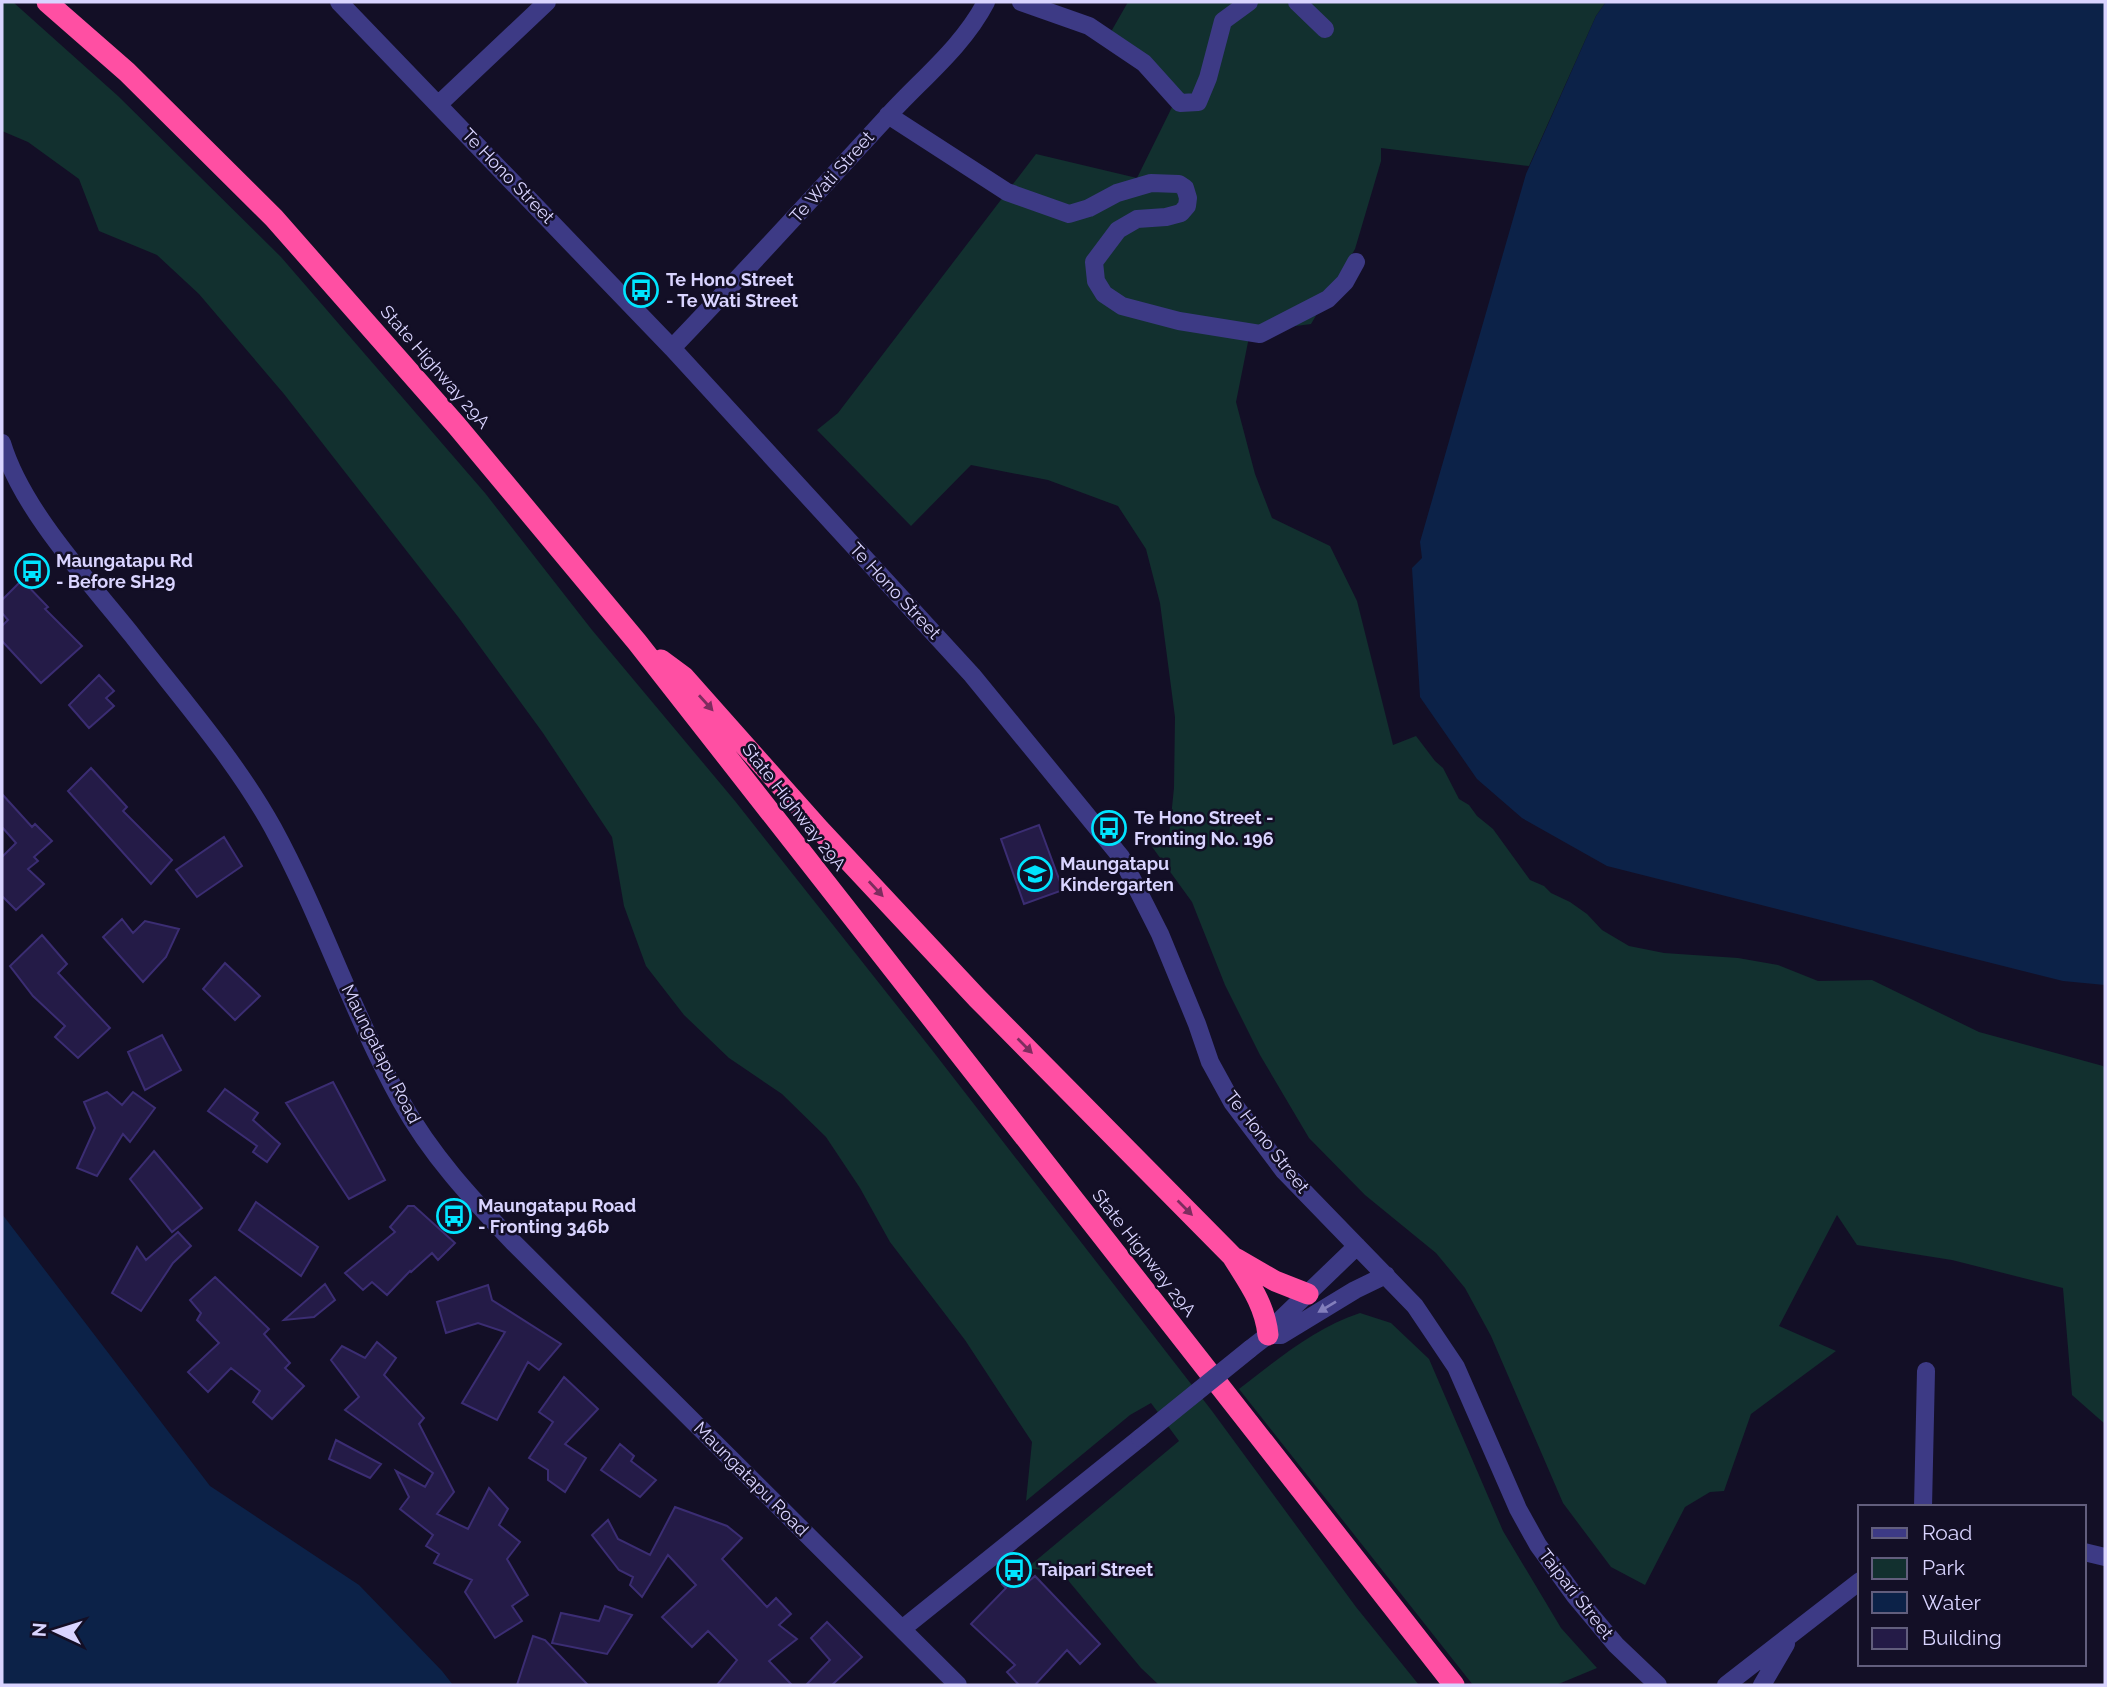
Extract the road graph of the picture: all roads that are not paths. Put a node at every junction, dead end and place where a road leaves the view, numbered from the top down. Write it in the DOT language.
graph roads {
  1 [pos="47,2"];
  2 [pos="339,2"];
  3 [pos="547,2"];
  4 [pos="986,2"];
  5 [pos="1021,2"];
  6 [pos="1250,2"];
  7 [pos="1297,2"];
  8 [pos="1325,29"];
  9 [pos="439,104"];
  10 [pos="888,115"];
  11 [pos="1356,262"];
  12 [pos="672,348"];
  13 [pos="2,443"];
  14 [pos="8,472"];
  15 [pos="637,642"];
  16 [pos="1357,1247"];
  17 [pos="1232,1256"];
  18 [pos="1386,1275"];
  19 [pos="1308,1294"];
  20 [pos="1268,1335"];
  21 [pos="1926,1371"];
  22 [pos="1923,1505"];
  23 [pos="2086,1552"];
  24 [pos="2105,1557"];
  25 [pos="1858,1582"];
  26 [pos="902,1629"];
  27 [pos="1792,1636"];
  28 [pos="958,1685"];
  29 [pos="1454,1685"];
  30 [pos="1658,1685"];
  31 [pos="1726,1685"];
  32 [pos="1762,1685"];
  1 -- 15 [label="highway, State Highway 29A"];
  2 -- 9 [label="street, Te Hono Street"];
  3 -- 9 [label="street"];
  4 -- 10 [label="street, Te Wati Street"];
  5 -- 6 [label="street"];
  7 -- 8 [label="street"];
  9 -- 12 [label="street, Te Hono Street"];
  10 -- 11 [label="street"];
  10 -- 12 [label="street, Te Wati Street"];
  12 -- 16 [label="street, Te Hono Street"];
  13 -- 14 [label="street, Maungatapu Road"];
  14 -- 26 [label="street, Maungatapu Road"];
  15 -- 17 [label="highway, one-way"];
  15 -- 29 [label="highway, State Highway 29A"];
  16 -- 18 [label="street, Taipari Street"];
  16 -- 19 [label="street"];
  17 -- 19 [label="highway"];
  17 -- 20 [label="highway"];
  18 -- 20 [label="street, one-way"];
  18 -- 30 [label="street, Taipari Street"];
  19 -- 20 [label="street"];
  20 -- 26 [label="street, bridge"];
  21 -- 22 [label="street"];
  23 -- 24 [label="street"];
  25 -- 27 [label="street"];
  26 -- 28 [label="street, Maungatapu Road"];
  27 -- 31 [label="street"];
  27 -- 32 [label="street"];
}
